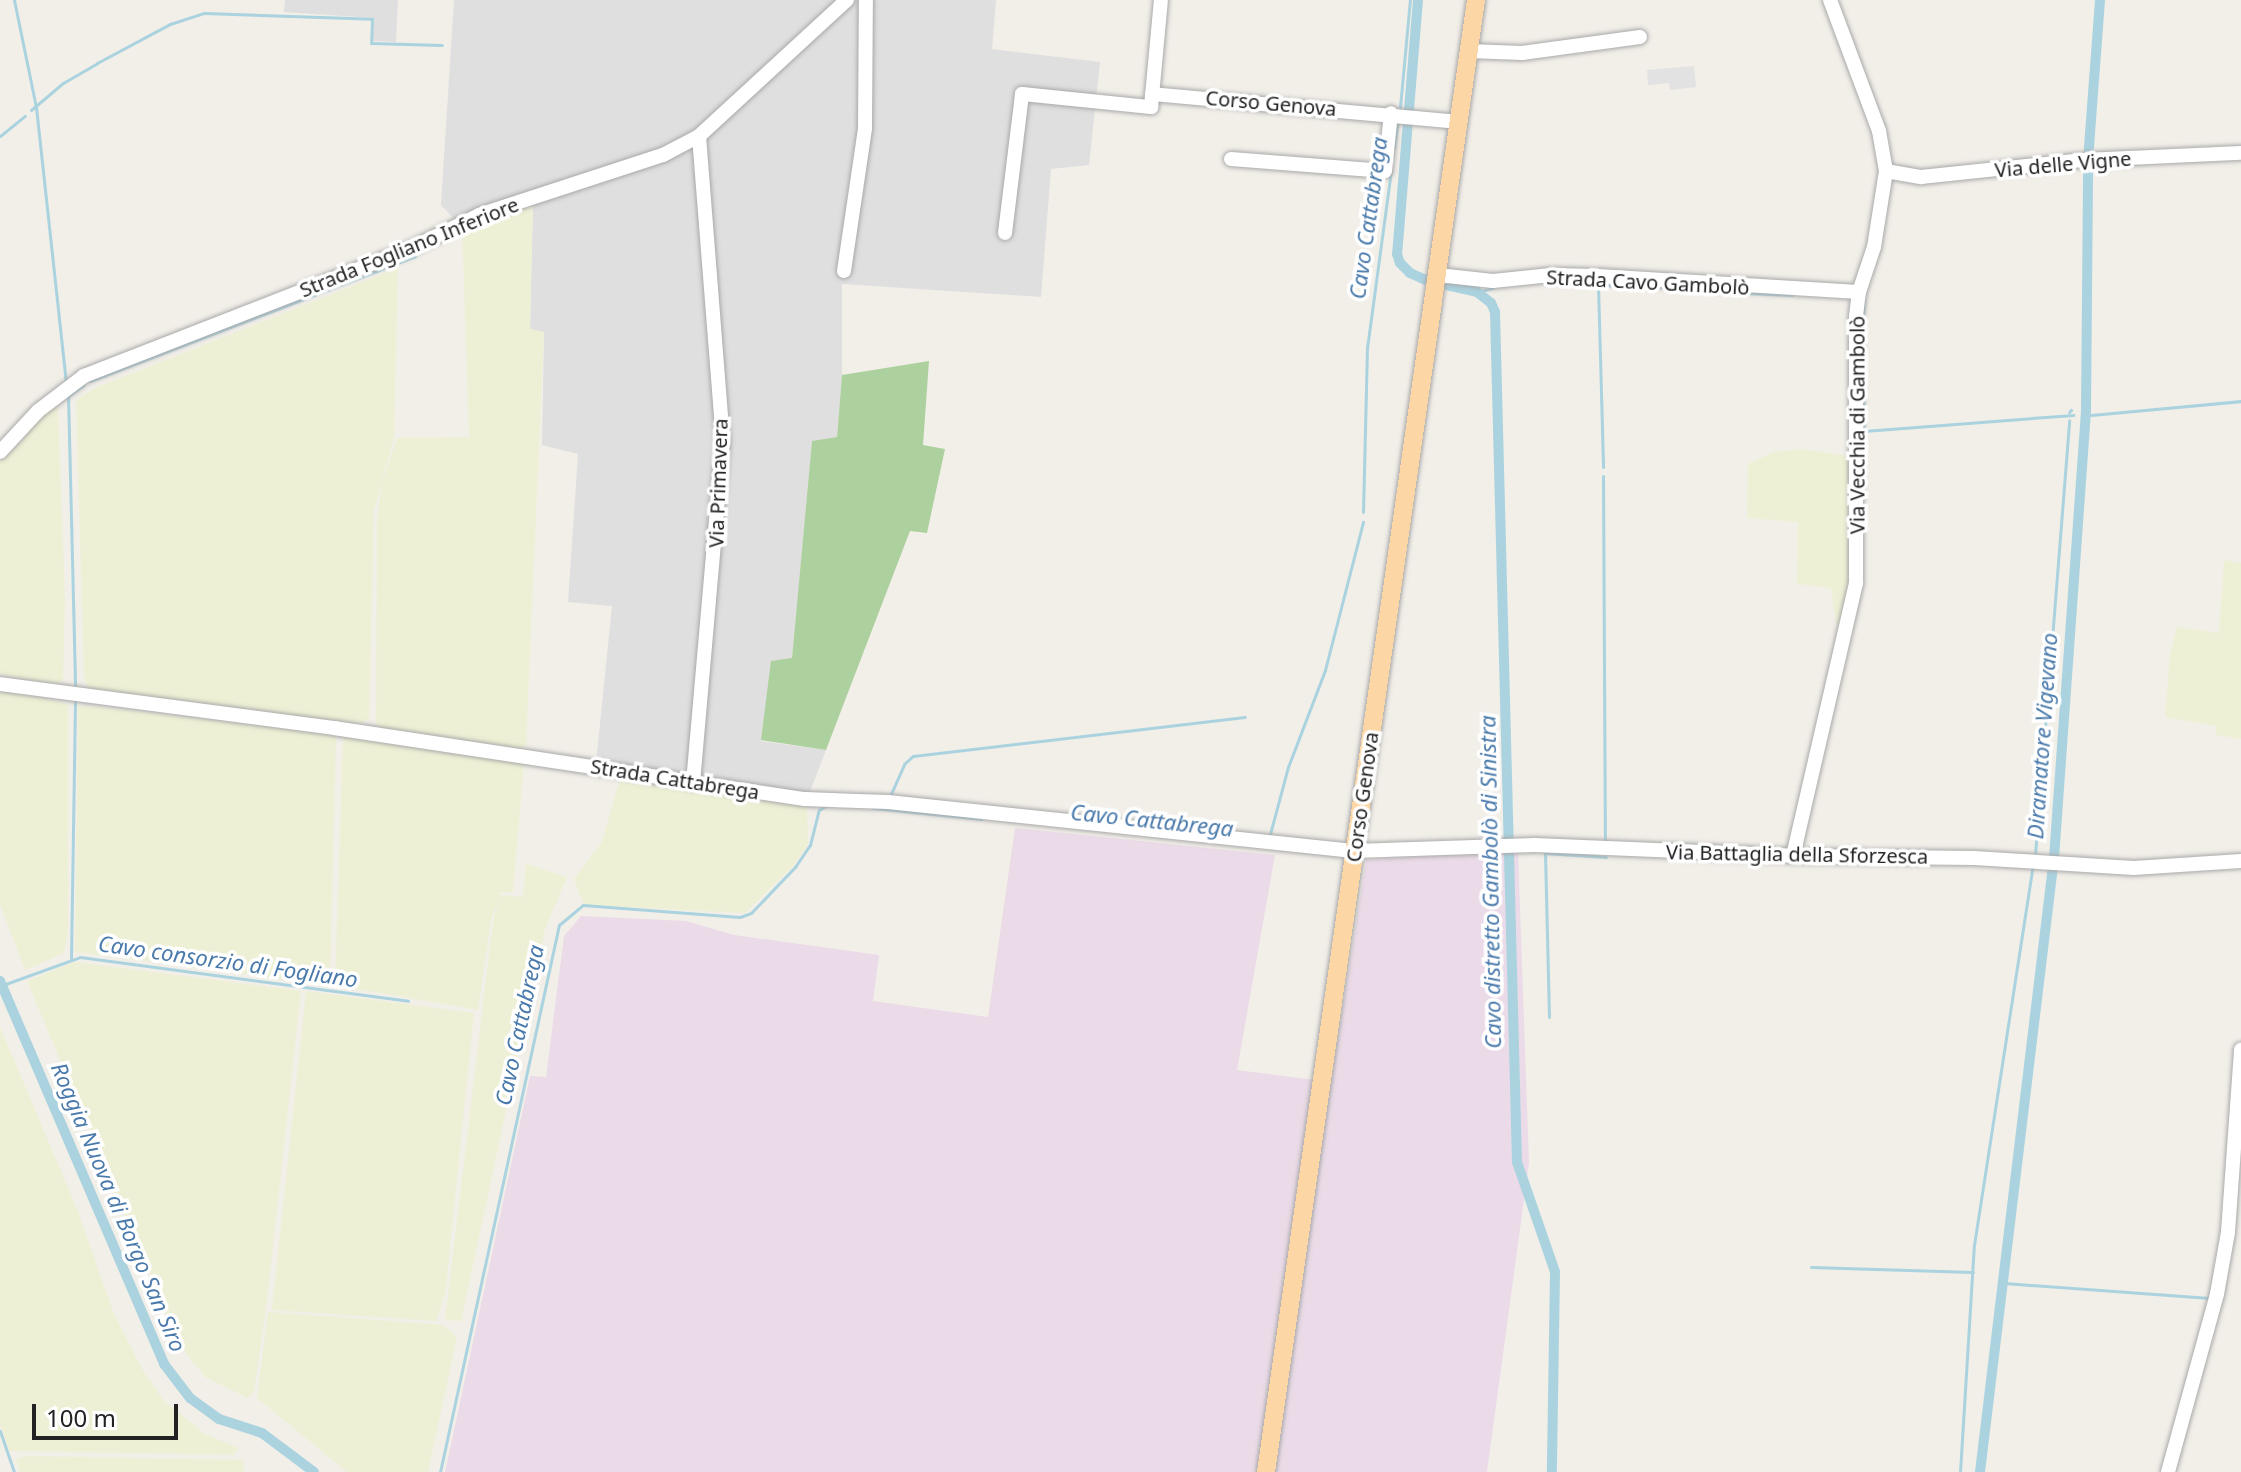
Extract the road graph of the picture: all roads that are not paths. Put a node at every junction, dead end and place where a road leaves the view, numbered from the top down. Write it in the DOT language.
graph roads {
  1 [pos="847,0"];
  2 [pos="866,0"];
  3 [pos="1161,0"];
  4 [pos="1476,0"];
  5 [pos="1830,0"];
  6 [pos="1640,37"];
  7 [pos="1469,51"];
  8 [pos="1151,100"];
  9 [pos="1403,115"];
  10 [pos="1458,122"];
  11 [pos="699,136"];
  12 [pos="2241,153"];
  13 [pos="1231,159"];
  14 [pos="1886,171"];
  15 [pos="1005,233"];
  16 [pos="844,271"];
  17 [pos="1437,280"];
  18 [pos="1859,292"];
  19 [pos="0,452"];
  20 [pos="0,684"];
  21 [pos="693,783"];
  22 [pos="1353,851"];
  23 [pos="1793,856"];
  24 [pos="2241,861"];
  25 [pos="2241,1049"];
  26 [pos="1266,1472"];
  27 [pos="2168,1472"];
  1 -- 11 [label="street, Strada Fogliano Inferiore"];
  2 -- 16 [label="street"];
  3 -- 8 [label="street"];
  4 -- 7 [label="main road, Corso Genova"];
  5 -- 14 [label="street, Via Vecchia di Gambolò"];
  6 -- 7 [label="street"];
  7 -- 10 [label="main road, Corso Genova"];
  8 -- 9 [label="street, Corso Genova"];
  8 -- 15 [label="street, Corso Genova"];
  9 -- 10 [label="street, Corso Genova"];
  9 -- 13 [label="street"];
  10 -- 17 [label="main road, Corso Genova"];
  11 -- 19 [label="street, Strada Fogliano Inferiore"];
  11 -- 21 [label="street, Via Primavera"];
  12 -- 14 [label="street, Via delle Vigne"];
  14 -- 18 [label="street, Via Vecchia di Gambolò"];
  17 -- 18 [label="street, Strada Cavo Gambolò"];
  17 -- 22 [label="main road, Corso Genova"];
  18 -- 23 [label="street, Via Vecchia di Gambolò"];
  20 -- 21 [label="street, Strada Cattabrega"];
  21 -- 22 [label="street, Strada Cattabrega"];
  22 -- 23 [label="street, Via Battaglia della Sforzesca"];
  22 -- 26 [label="main road, Corso Genova"];
  23 -- 24 [label="street, Via Battaglia della Sforzesca"];
  25 -- 27 [label="street"];
}
